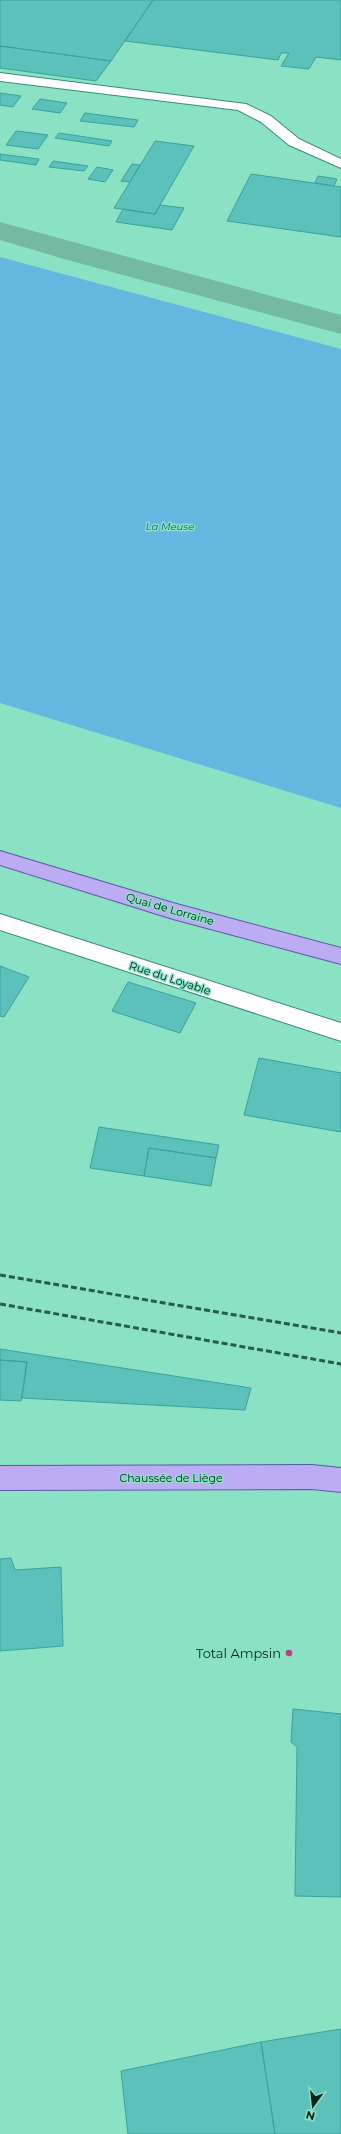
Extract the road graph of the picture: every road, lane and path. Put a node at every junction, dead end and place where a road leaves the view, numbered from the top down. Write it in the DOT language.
graph roads {
  1 [pos="0,77"];
  2 [pos="341,164"];
  3 [pos="0,858"];
  4 [pos="0,922"];
  5 [pos="341,956"];
  6 [pos="341,1032"];
  7 [pos="0,1478"];
  8 [pos="341,1480"];
  1 -- 2 [label="street"];
  3 -- 5 [label="main road, Quai de Lorraine"];
  4 -- 6 [label="street, Rue du Loyable"];
  7 -- 8 [label="main road, Chaussée de Liège"];
}
